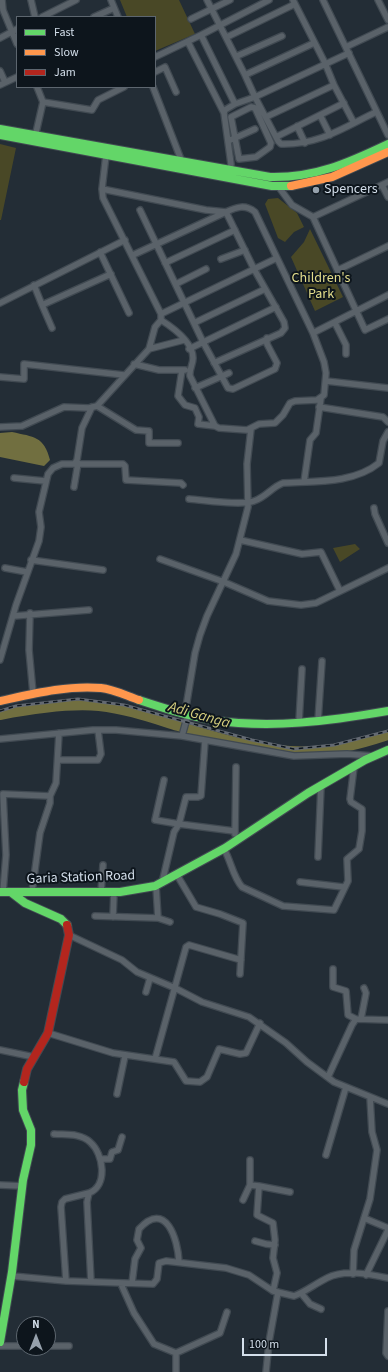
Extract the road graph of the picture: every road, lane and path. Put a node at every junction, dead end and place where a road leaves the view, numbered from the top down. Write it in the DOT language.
graph roads {
  1 [pos="2,0"];
  2 [pos="31,0"];
  3 [pos="76,0"];
  4 [pos="110,0"];
  5 [pos="207,0"];
  6 [pos="230,0"];
  7 [pos="268,0"];
  8 [pos="323,0"];
  9 [pos="378,0"];
  10 [pos="294,2"];
  11 [pos="114,8"];
  12 [pos="211,9"];
  13 [pos="35,16"];
  14 [pos="44,16"];
  15 [pos="96,16"];
  16 [pos="118,16"];
  17 [pos="191,19"];
  18 [pos="388,20"];
  19 [pos="221,24"];
  20 [pos="388,27"];
  21 [pos="14,30"];
  22 [pos="201,35"];
  23 [pos="282,36"];
  24 [pos="227,37"];
  25 [pos="0,38"];
  26 [pos="188,42"];
  27 [pos="314,43"];
  28 [pos="348,50"];
  29 [pos="237,56"];
  30 [pos="156,57"];
  31 [pos="325,63"];
  32 [pos="0,71"];
  33 [pos="156,71"];
  34 [pos="245,75"];
  35 [pos="16,77"];
  36 [pos="3,83"];
  37 [pos="334,85"];
  38 [pos="38,88"];
  39 [pos="122,88"];
  40 [pos="153,88"];
  41 [pos="176,92"];
  42 [pos="255,97"];
  43 [pos="43,102"];
  44 [pos="344,103"];
  45 [pos="234,104"];
  46 [pos="376,112"];
  47 [pos="224,113"];
  48 [pos="320,115"];
  49 [pos="266,117"];
  50 [pos="354,123"];
  51 [pos="297,126"];
  52 [pos="0,129"];
  53 [pos="255,129"];
  54 [pos="0,135"];
  55 [pos="330,135"];
  56 [pos="388,135"];
  57 [pos="276,137"];
  58 [pos="35,138"];
  59 [pos="235,138"];
  60 [pos="228,141"];
  61 [pos="305,142"];
  62 [pos="388,144"];
  63 [pos="388,152"];
  64 [pos="106,155"];
  65 [pos="153,161"];
  66 [pos="182,162"];
  67 [pos="230,170"];
  68 [pos="229,178"];
  69 [pos="385,183"];
  70 [pos="278,186"];
  71 [pos="102,188"];
  72 [pos="388,197"];
  73 [pos="140,210"];
  74 [pos="226,212"];
  75 [pos="313,217"];
  76 [pos="235,230"];
  77 [pos="125,240"];
  78 [pos="156,244"];
  79 [pos="388,246"];
  80 [pos="245,250"];
  81 [pos="100,252"];
  82 [pos="133,255"];
  83 [pos="277,258"];
  84 [pos="221,259"];
  85 [pos="165,263"];
  86 [pos="206,269"];
  87 [pos="254,269"];
  88 [pos="338,270"];
  89 [pos="111,274"];
  90 [pos="176,284"];
  91 [pos="34,285"];
  92 [pos="265,289"];
  93 [pos="388,295"];
  94 [pos="0,302"];
  95 [pos="185,303"];
  96 [pos="42,305"];
  97 [pos="276,307"];
  98 [pos="357,310"];
  99 [pos="129,313"];
  100 [pos="161,317"];
  101 [pos="388,319"];
  102 [pos="194,323"];
  103 [pos="335,323"];
  104 [pos="52,328"];
  105 [pos="313,333"];
  106 [pos="267,338"];
  107 [pos="184,340"];
  108 [pos="203,342"];
  109 [pos="149,349"];
  110 [pos="189,349"];
  111 [pos="346,354"];
  112 [pos="214,363"];
  113 [pos="134,364"];
  114 [pos="182,370"];
  115 [pos="189,370"];
  116 [pos="230,373"];
  117 [pos="124,375"];
  118 [pos="222,376"];
  119 [pos="0,377"];
  120 [pos="326,381"];
  121 [pos="196,388"];
  122 [pos="388,388"];
  123 [pos="321,398"];
  124 [pos="95,407"];
  125 [pos="319,407"];
  126 [pos="388,422"];
  127 [pos="215,426"];
  128 [pos="0,427"];
  129 [pos="251,429"];
  130 [pos="388,432"];
  131 [pos="178,443"];
  132 [pos="76,463"];
  133 [pos="14,478"];
  134 [pos="45,482"];
  135 [pos="304,482"];
  136 [pos="183,485"];
  137 [pos="74,487"];
  138 [pos="189,498"];
  139 [pos="249,503"];
  140 [pos="374,508"];
  141 [pos="240,540"];
  142 [pos="388,543"];
  143 [pos="160,559"];
  144 [pos="31,560"];
  145 [pos="5,568"];
  146 [pos="388,568"];
  147 [pos="103,570"];
  148 [pos="27,572"];
  149 [pos="224,582"];
  150 [pos="340,590"];
  151 [pos="89,610"];
  152 [pos="30,613"];
  153 [pos="14,616"];
  154 [pos="0,660"];
  155 [pos="322,661"];
  156 [pos="302,669"];
  157 [pos="32,693"];
  158 [pos="0,701"];
  159 [pos="388,711"];
  160 [pos="186,713"];
  161 [pos="318,721"];
  162 [pos="299,722"];
  163 [pos="98,730"];
  164 [pos="59,733"];
  165 [pos="182,736"];
  166 [pos="0,739"];
  167 [pos="205,741"];
  168 [pos="388,750"];
  169 [pos="375,756"];
  170 [pos="58,760"];
  171 [pos="236,766"];
  172 [pos="354,767"];
  173 [pos="164,780"];
  174 [pos="321,786"];
  175 [pos="2,794"];
  176 [pos="50,796"];
  177 [pos="179,824"];
  178 [pos="234,831"];
  179 [pos="238,839"];
  180 [pos="224,848"];
  181 [pos="318,857"];
  182 [pos="103,865"];
  183 [pos="177,875"];
  184 [pos="300,882"];
  185 [pos="159,885"];
  186 [pos="344,887"];
  187 [pos="2,892"];
  188 [pos="12,892"];
  189 [pos="32,892"];
  190 [pos="100,892"];
  191 [pos="114,892"];
  192 [pos="95,916"];
  193 [pos="113,917"];
  194 [pos="158,918"];
  195 [pos="170,922"];
  196 [pos="69,935"];
  197 [pos="241,960"];
  198 [pos="333,970"];
  199 [pos="240,974"];
  200 [pos="150,978"];
  201 [pos="175,988"];
  202 [pos="364,988"];
  203 [pos="146,992"];
  204 [pos="359,1019"];
  205 [pos="388,1020"];
  206 [pos="260,1023"];
  207 [pos="48,1033"];
  208 [pos="0,1050"];
  209 [pos="125,1056"];
  210 [pos="34,1057"];
  211 [pos="155,1059"];
  212 [pos="328,1077"];
  213 [pos="346,1087"];
  214 [pos="117,1094"];
  215 [pos="370,1097"];
  216 [pos="388,1104"];
  217 [pos="54,1134"];
  218 [pos="122,1137"];
  219 [pos="326,1155"];
  220 [pos="102,1159"];
  221 [pos="250,1160"];
  222 [pos="250,1184"];
  223 [pos="0,1185"];
  224 [pos="23,1186"];
  225 [pos="259,1186"];
  226 [pos="290,1192"];
  227 [pos="88,1193"];
  228 [pos="243,1200"];
  229 [pos="364,1218"];
  230 [pos="388,1229"];
  231 [pos="255,1241"];
  232 [pos="274,1244"];
  233 [pos="179,1262"];
  234 [pos="353,1274"];
  235 [pos="366,1275"];
  236 [pos="12,1276"];
  237 [pos="388,1278"];
  238 [pos="66,1281"];
  239 [pos="91,1282"];
  240 [pos="121,1284"];
  241 [pos="132,1284"];
  242 [pos="276,1291"];
  243 [pos="301,1293"];
  244 [pos="321,1309"];
  245 [pos="388,1311"];
  246 [pos="227,1312"];
  247 [pos="0,1342"];
  248 [pos="0,1346"];
  249 [pos="16,1346"];
  250 [pos="56,1346"];
  251 [pos="68,1346"];
  252 [pos="176,1352"];
  253 [pos="388,1356"];
  254 [pos="176,1372"];
  255 [pos="266,1372"];
  1 -- 21 [label="street"];
  2 -- 13 [label="street"];
  3 -- 14 [label="street"];
  4 -- 11 [label="street"];
  5 -- 12 [label="street"];
  6 -- 12 [label="street"];
  7 -- 19 [label="street"];
  8 -- 28 [label="street"];
  9 -- 18 [label="street"];
  10 -- 24 [label="street"];
  10 -- 27 [label="street"];
  11 -- 15 [label="street"];
  11 -- 16 [label="street"];
  12 -- 17 [label="street"];
  12 -- 19 [label="street"];
  19 -- 22 [label="street"];
  19 -- 24 [label="street"];
  20 -- 28 [label="street"];
  21 -- 25 [label="street"];
  22 -- 26 [label="street"];
  22 -- 45 [label="street"];
  23 -- 29 [label="street"];
  24 -- 29 [label="street"];
  26 -- 30 [label="street"];
  26 -- 47 [label="street"];
  27 -- 31 [label="street"];
  27 -- 34 [label="street"];
  28 -- 31 [label="street"];
  28 -- 46 [label="street"];
  29 -- 34 [label="street"];
  31 -- 37 [label="street"];
  31 -- 42 [label="street"];
  32 -- 36 [label="street"];
  33 -- 41 [label="street"];
  34 -- 42 [label="street"];
  35 -- 36 [label="street"];
  37 -- 44 [label="street"];
  37 -- 49 [label="street"];
  38 -- 43 [label="street"];
  39 -- 43 [label="street"];
  40 -- 66 [label="street"];
  42 -- 45 [label="street"];
  42 -- 49 [label="street"];
  43 -- 58 [label="street"];
  44 -- 48 [label="street"];
  44 -- 50 [label="street"];
  45 -- 47 [label="street"];
  46 -- 50 [label="street"];
  46 -- 56 [label="street"];
  47 -- 60 [label="street"];
  48 -- 51 [label="street"];
  48 -- 55 [label="street"];
  49 -- 57 [label="street"];
  50 -- 55 [label="street"];
  51 -- 57 [label="street"];
  51 -- 61 [label="street"];
  52 -- 58 [label="main road"];
  53 -- 59 [label="street"];
  54 -- 58 [label="main road"];
  55 -- 61 [label="street"];
  57 -- 61 [label="street"];
  58 -- 64 [label="main road"];
  58 -- 65 [label="main road"];
  59 -- 59 [label="street"];
  59 -- 60 [label="street"];
  60 -- 67 [label="street"];
  62 -- 67 [label="main road"];
  63 -- 70 [label="main road"];
  64 -- 65 [label="main road"];
  64 -- 71 [label="street"];
  65 -- 66 [label="main road"];
  65 -- 68 [label="main road"];
  66 -- 67 [label="main road"];
  67 -- 68 [label="street"];
  68 -- 70 [label="main road"];
  69 -- 72 [label="street"];
  69 -- 75 [label="street"];
  70 -- 75 [label="street"];
  71 -- 74 [label="street"];
  71 -- 77 [label="street"];
  73 -- 78 [label="street"];
  74 -- 76 [label="street"];
  74 -- 78 [label="street"];
  74 -- 83 [label="street"];
  75 -- 88 [label="street"];
  76 -- 80 [label="street"];
  76 -- 85 [label="street"];
  77 -- 81 [label="street"];
  77 -- 82 [label="street"];
  78 -- 82 [label="street"];
  78 -- 85 [label="street"];
  79 -- 88 [label="street"];
  80 -- 84 [label="street"];
  80 -- 87 [label="street"];
  81 -- 89 [label="street"];
  81 -- 91 [label="street"];
  82 -- 100 [label="street"];
  83 -- 87 [label="street"];
  83 -- 105 [label="street"];
  85 -- 90 [label="street"];
  86 -- 90 [label="street"];
  87 -- 92 [label="street"];
  87 -- 95 [label="street"];
  88 -- 98 [label="street"];
  89 -- 96 [label="street"];
  89 -- 99 [label="street"];
  90 -- 95 [label="street"];
  91 -- 94 [label="street"];
  91 -- 96 [label="street"];
  92 -- 97 [label="street"];
  92 -- 102 [label="street"];
  93 -- 98 [label="street"];
  95 -- 100 [label="street"];
  95 -- 102 [label="street"];
  96 -- 104 [label="street"];
  97 -- 106 [label="street"];
  97 -- 108 [label="street"];
  98 -- 101 [label="street"];
  98 -- 103 [label="street"];
  100 -- 107 [label="street"];
  100 -- 109 [label="street"];
  102 -- 108 [label="street"];
  103 -- 105 [label="street"];
  103 -- 111 [label="street"];
  105 -- 120 [label="street"];
  106 -- 112 [label="street"];
  106 -- 118 [label="street"];
  107 -- 109 [label="street"];
  107 -- 110 [label="street"];
  108 -- 110 [label="street"];
  108 -- 112 [label="street"];
  109 -- 113 [label="street"];
  110 -- 115 [label="street"];
  112 -- 118 [label="street"];
  113 -- 114 [label="street"];
  113 -- 117 [label="street"];
  114 -- 115 [label="street"];
  114 -- 127 [label="street"];
  115 -- 121 [label="street"];
  116 -- 118 [label="street"];
  117 -- 119 [label="street"];
  117 -- 124 [label="street"];
  118 -- 121 [label="street"];
  120 -- 122 [label="street"];
  120 -- 123 [label="street"];
  121 -- 127 [label="street"];
  123 -- 125 [label="street"];
  123 -- 129 [label="street"];
  124 -- 128 [label="street"];
  124 -- 131 [label="street"];
  124 -- 132 [label="street"];
  125 -- 126 [label="street"];
  125 -- 135 [label="street"];
  126 -- 130 [label="street"];
  127 -- 129 [label="street"];
  129 -- 139 [label="street"];
  130 -- 135 [label="street"];
  132 -- 134 [label="street"];
  132 -- 136 [label="street"];
  132 -- 137 [label="street"];
  133 -- 134 [label="street"];
  134 -- 144 [label="street"];
  135 -- 139 [label="street"];
  138 -- 139 [label="street"];
  139 -- 141 [label="street"];
  140 -- 142 [label="street"];
  141 -- 149 [label="street"];
  141 -- 150 [label="street"];
  143 -- 149 [label="street"];
  144 -- 147 [label="street"];
  144 -- 148 [label="street"];
  145 -- 148 [label="street"];
  146 -- 150 [label="street"];
  148 -- 153 [label="street"];
  149 -- 150 [label="street"];
  149 -- 160 [label="street"];
  151 -- 152 [label="street"];
  152 -- 153 [label="street"];
  152 -- 157 [label="street"];
  153 -- 154 [label="street"];
  155 -- 161 [label="street"];
  156 -- 162 [label="street"];
  157 -- 158 [label="main road"];
  157 -- 160 [label="main road"];
  159 -- 161 [label="main road"];
  160 -- 162 [label="main road"];
  160 -- 165 [label="street"];
  161 -- 162 [label="main road"];
  163 -- 164 [label="street"];
  163 -- 165 [label="street"];
  163 -- 170 [label="street"];
  164 -- 166 [label="street"];
  164 -- 170 [label="street"];
  165 -- 167 [label="street"];
  167 -- 169 [label="street"];
  167 -- 177 [label="street"];
  168 -- 169 [label="main road, Garia Station Road"];
  169 -- 172 [label="main road, Garia Station Road"];
  170 -- 176 [label="street"];
  171 -- 178 [label="street"];
  172 -- 174 [label="main road, Garia Station Road"];
  172 -- 186 [label="street"];
  173 -- 177 [label="street"];
  174 -- 179 [label="main road, Garia Station Road"];
  174 -- 181 [label="street"];
  175 -- 176 [label="street"];
  175 -- 187 [label="street"];
  176 -- 189 [label="street"];
  177 -- 178 [label="street"];
  177 -- 185 [label="street"];
  178 -- 179 [label="street"];
  179 -- 180 [label="main road, Garia Station Road"];
  180 -- 183 [label="main road, Garia Station Road"];
  180 -- 186 [label="street"];
  182 -- 190 [label="street"];
  183 -- 185 [label="main road, Garia Station Road"];
  183 -- 197 [label="street"];
  184 -- 186 [label="street"];
  185 -- 191 [label="main road, Garia Station Road"];
  185 -- 194 [label="street"];
  187 -- 188 [label="main road, Garia Station Road"];
  188 -- 189 [label="main road, Garia Station Road"];
  188 -- 196 [label="main road"];
  189 -- 190 [label="main road, Garia Station Road"];
  190 -- 191 [label="main road, Garia Station Road"];
  191 -- 193 [label="street"];
  192 -- 193 [label="street"];
  193 -- 194 [label="street"];
  194 -- 195 [label="street"];
  196 -- 200 [label="street"];
  196 -- 207 [label="main road"];
  197 -- 199 [label="street"];
  197 -- 201 [label="street"];
  198 -- 204 [label="street"];
  200 -- 201 [label="street"];
  200 -- 203 [label="street"];
  201 -- 206 [label="street"];
  201 -- 211 [label="street"];
  202 -- 204 [label="street"];
  204 -- 205 [label="street"];
  204 -- 212 [label="street"];
  206 -- 211 [label="street"];
  206 -- 212 [label="street"];
  207 -- 209 [label="street"];
  207 -- 210 [label="main road"];
  208 -- 210 [label="street"];
  209 -- 211 [label="street"];
  209 -- 214 [label="street"];
  210 -- 224 [label="main road"];
  212 -- 213 [label="street"];
  213 -- 215 [label="street"];
  213 -- 219 [label="street"];
  215 -- 216 [label="street"];
  215 -- 229 [label="street"];
  217 -- 220 [label="street"];
  218 -- 220 [label="street"];
  220 -- 227 [label="street"];
  221 -- 222 [label="street"];
  222 -- 225 [label="street"];
  222 -- 228 [label="street"];
  223 -- 224 [label="street"];
  224 -- 236 [label="main road"];
  225 -- 226 [label="street"];
  225 -- 232 [label="street"];
  227 -- 238 [label="street"];
  227 -- 239 [label="street"];
  229 -- 230 [label="street"];
  229 -- 234 [label="street"];
  230 -- 235 [label="street"];
  231 -- 232 [label="street"];
  232 -- 242 [label="street"];
  233 -- 241 [label="street"];
  233 -- 241 [label="street"];
  233 -- 242 [label="street"];
  234 -- 235 [label="street"];
  234 -- 243 [label="street"];
  235 -- 237 [label="street"];
  236 -- 238 [label="street"];
  236 -- 247 [label="main road"];
  238 -- 239 [label="street"];
  239 -- 240 [label="street"];
  240 -- 241 [label="street"];
  240 -- 252 [label="street"];
  242 -- 243 [label="street"];
  242 -- 255 [label="street"];
  243 -- 244 [label="street"];
  245 -- 253 [label="street"];
  246 -- 252 [label="street"];
  248 -- 249 [label="street"];
  250 -- 251 [label="street"];
  252 -- 254 [label="street"];
}
